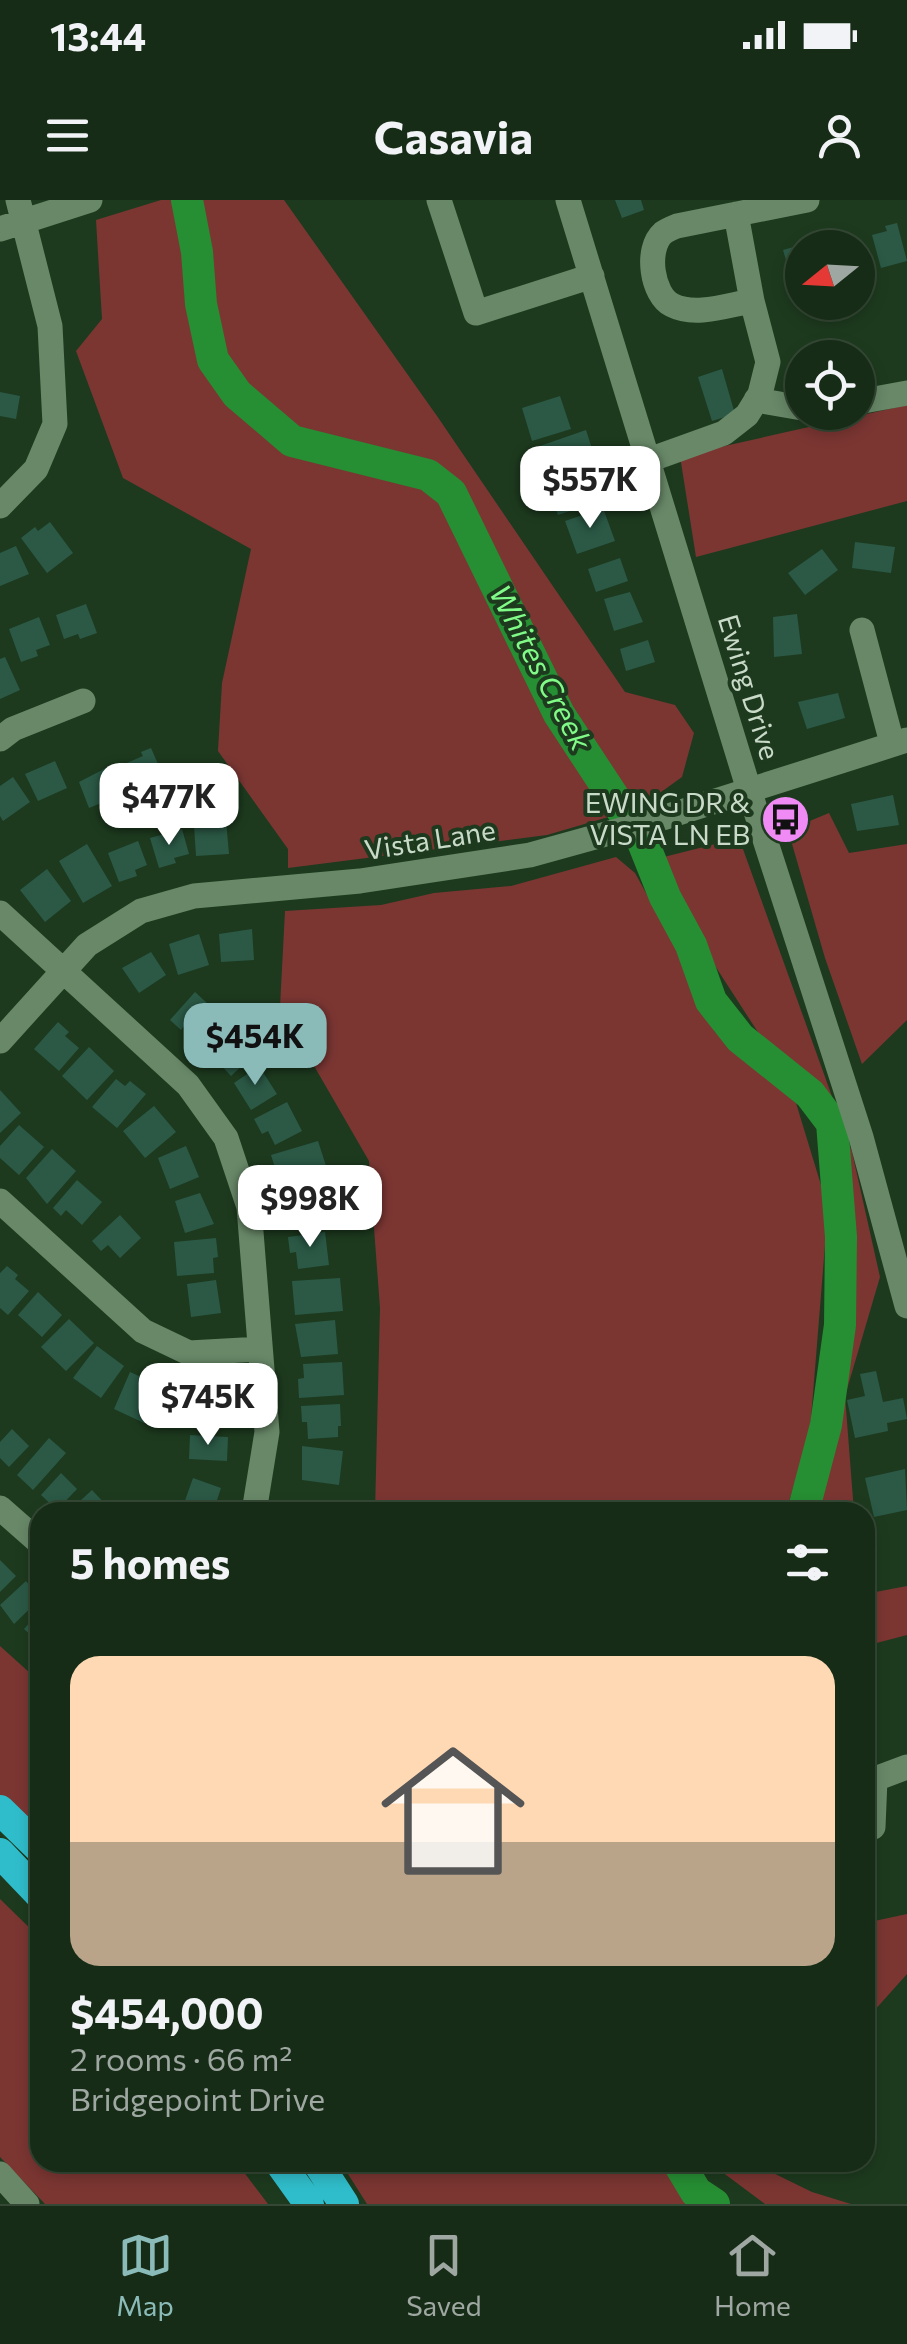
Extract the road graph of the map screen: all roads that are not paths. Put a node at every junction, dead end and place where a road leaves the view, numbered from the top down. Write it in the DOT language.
graph roads {
  1 [pos="90,200"];
  2 [pos="440,200"];
  3 [pos="568,200"];
  4 [pos="807,200"];
  5 [pos="22,210"];
  6 [pos="736,214"];
  7 [pos="0,229"];
  8 [pos="592,276"];
  9 [pos="752,301"];
  10 [pos="907,392"];
  11 [pos="875,399"];
  12 [pos="756,400"];
  13 [pos="785,405"];
  14 [pos="649,460"];
  15 [pos="0,506"];
  16 [pos="862,630"];
  17 [pos="83,701"];
  18 [pos="0,738"];
  19 [pos="900,741"];
  20 [pos="749,790"];
  21 [pos="0,913"];
  22 [pos="64,970"];
  23 [pos="0,1041"];
  24 [pos="0,1201"];
  25 [pos="907,1306"];
  26 [pos="260,1348"];
  27 [pos="256,1502"];
  28 [pos="0,1508"];
  29 [pos="30,1534"];
  30 [pos="907,1767"];
  31 [pos="875,1779"];
  32 [pos="0,1810"];
  33 [pos="30,1839"];
  34 [pos="0,1853"];
  35 [pos="30,1884"];
  36 [pos="286,2172"];
  37 [pos="323,2172"];
  38 [pos="0,2174"];
  39 [pos="26,2204"];
  40 [pos="309,2204"];
  41 [pos="344,2204"];
  1 -- 5 [label="street"];
  2 -- 8 [label="street"];
  3 -- 8 [label="street, Ewing Drive"];
  4 -- 6 [label="street"];
  5 -- 7 [label="street"];
  5 -- 15 [label="street"];
  6 -- 9 [label="street"];
  6 -- 9 [label="street"];
  8 -- 14 [label="street, Ewing Drive"];
  9 -- 12 [label="street"];
  10 -- 11 [label="street"];
  12 -- 13 [label="street"];
  12 -- 14 [label="street"];
  14 -- 20 [label="street, Ewing Drive"];
  16 -- 19 [label="street"];
  17 -- 18 [label="street"];
  19 -- 20 [label="street, Vista Lane"];
  20 -- 22 [label="street, Vista Lane"];
  20 -- 25 [label="street, Ewing Drive"];
  21 -- 22 [label="street"];
  22 -- 23 [label="street, Vista Lane"];
  22 -- 26 [label="street"];
  24 -- 26 [label="street"];
  26 -- 27 [label="street"];
  28 -- 29 [label="street"];
  30 -- 31 [label="street"];
  32 -- 33 [label="highway"];
  34 -- 35 [label="highway"];
  36 -- 40 [label="highway"];
  37 -- 41 [label="highway"];
  38 -- 39 [label="street"];
}
